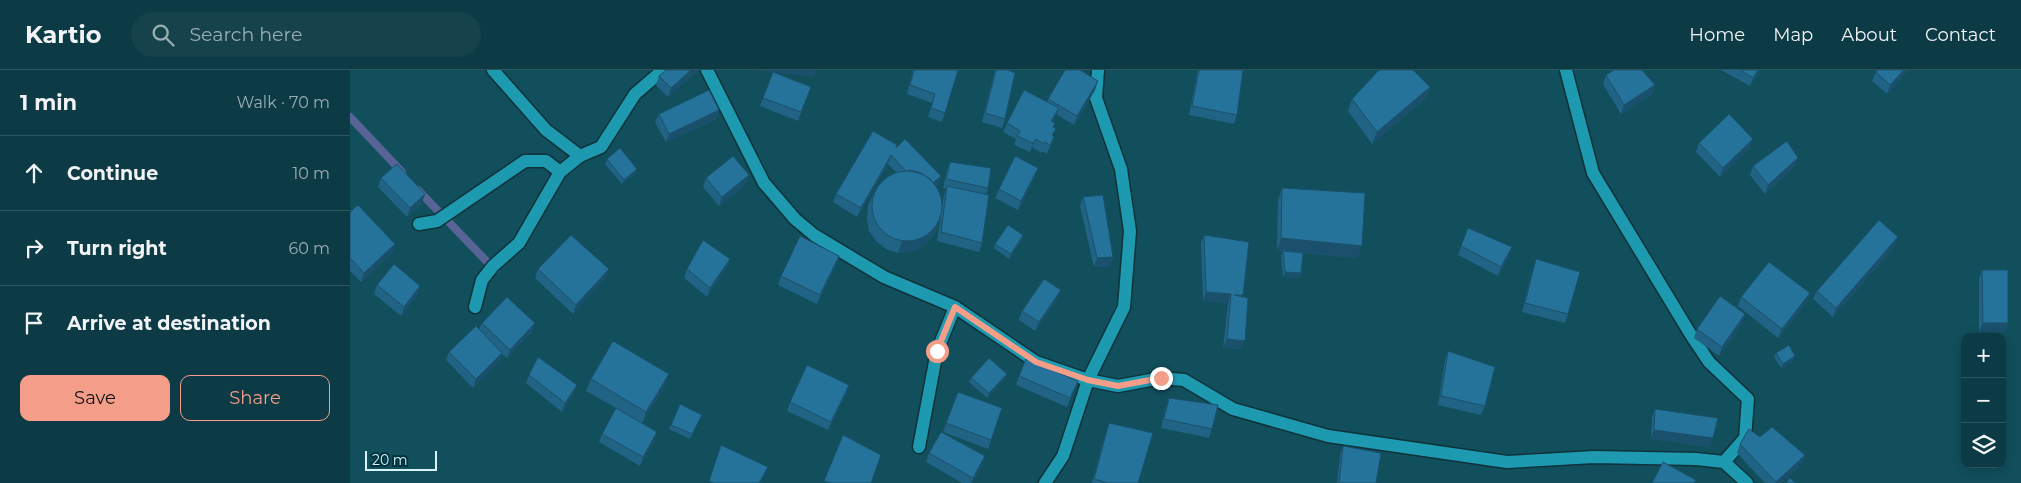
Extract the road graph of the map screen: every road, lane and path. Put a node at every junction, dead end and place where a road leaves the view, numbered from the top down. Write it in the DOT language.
graph roads {
  1 [pos="493,70"];
  2 [pos="663,70"];
  3 [pos="707,70"];
  4 [pos="1098,70"];
  5 [pos="1566,70"];
  6 [pos="580,156"];
  7 [pos="560,172"];
  8 [pos="419,224"];
  9 [pos="475,307"];
  10 [pos="955,307"];
  11 [pos="1088,380"];
  12 [pos="919,448"];
  13 [pos="1724,462"];
  14 [pos="1044,483"];
  15 [pos="1747,483"];
  1 -- 6 [label="street"];
  2 -- 6 [label="street"];
  3 -- 10 [label="street"];
  4 -- 11 [label="street"];
  5 -- 13 [label="street"];
  6 -- 7 [label="street"];
  7 -- 8 [label="street"];
  7 -- 9 [label="street"];
  10 -- 11 [label="street"];
  10 -- 12 [label="street"];
  11 -- 13 [label="street"];
  11 -- 14 [label="street"];
  13 -- 15 [label="street"];
}
